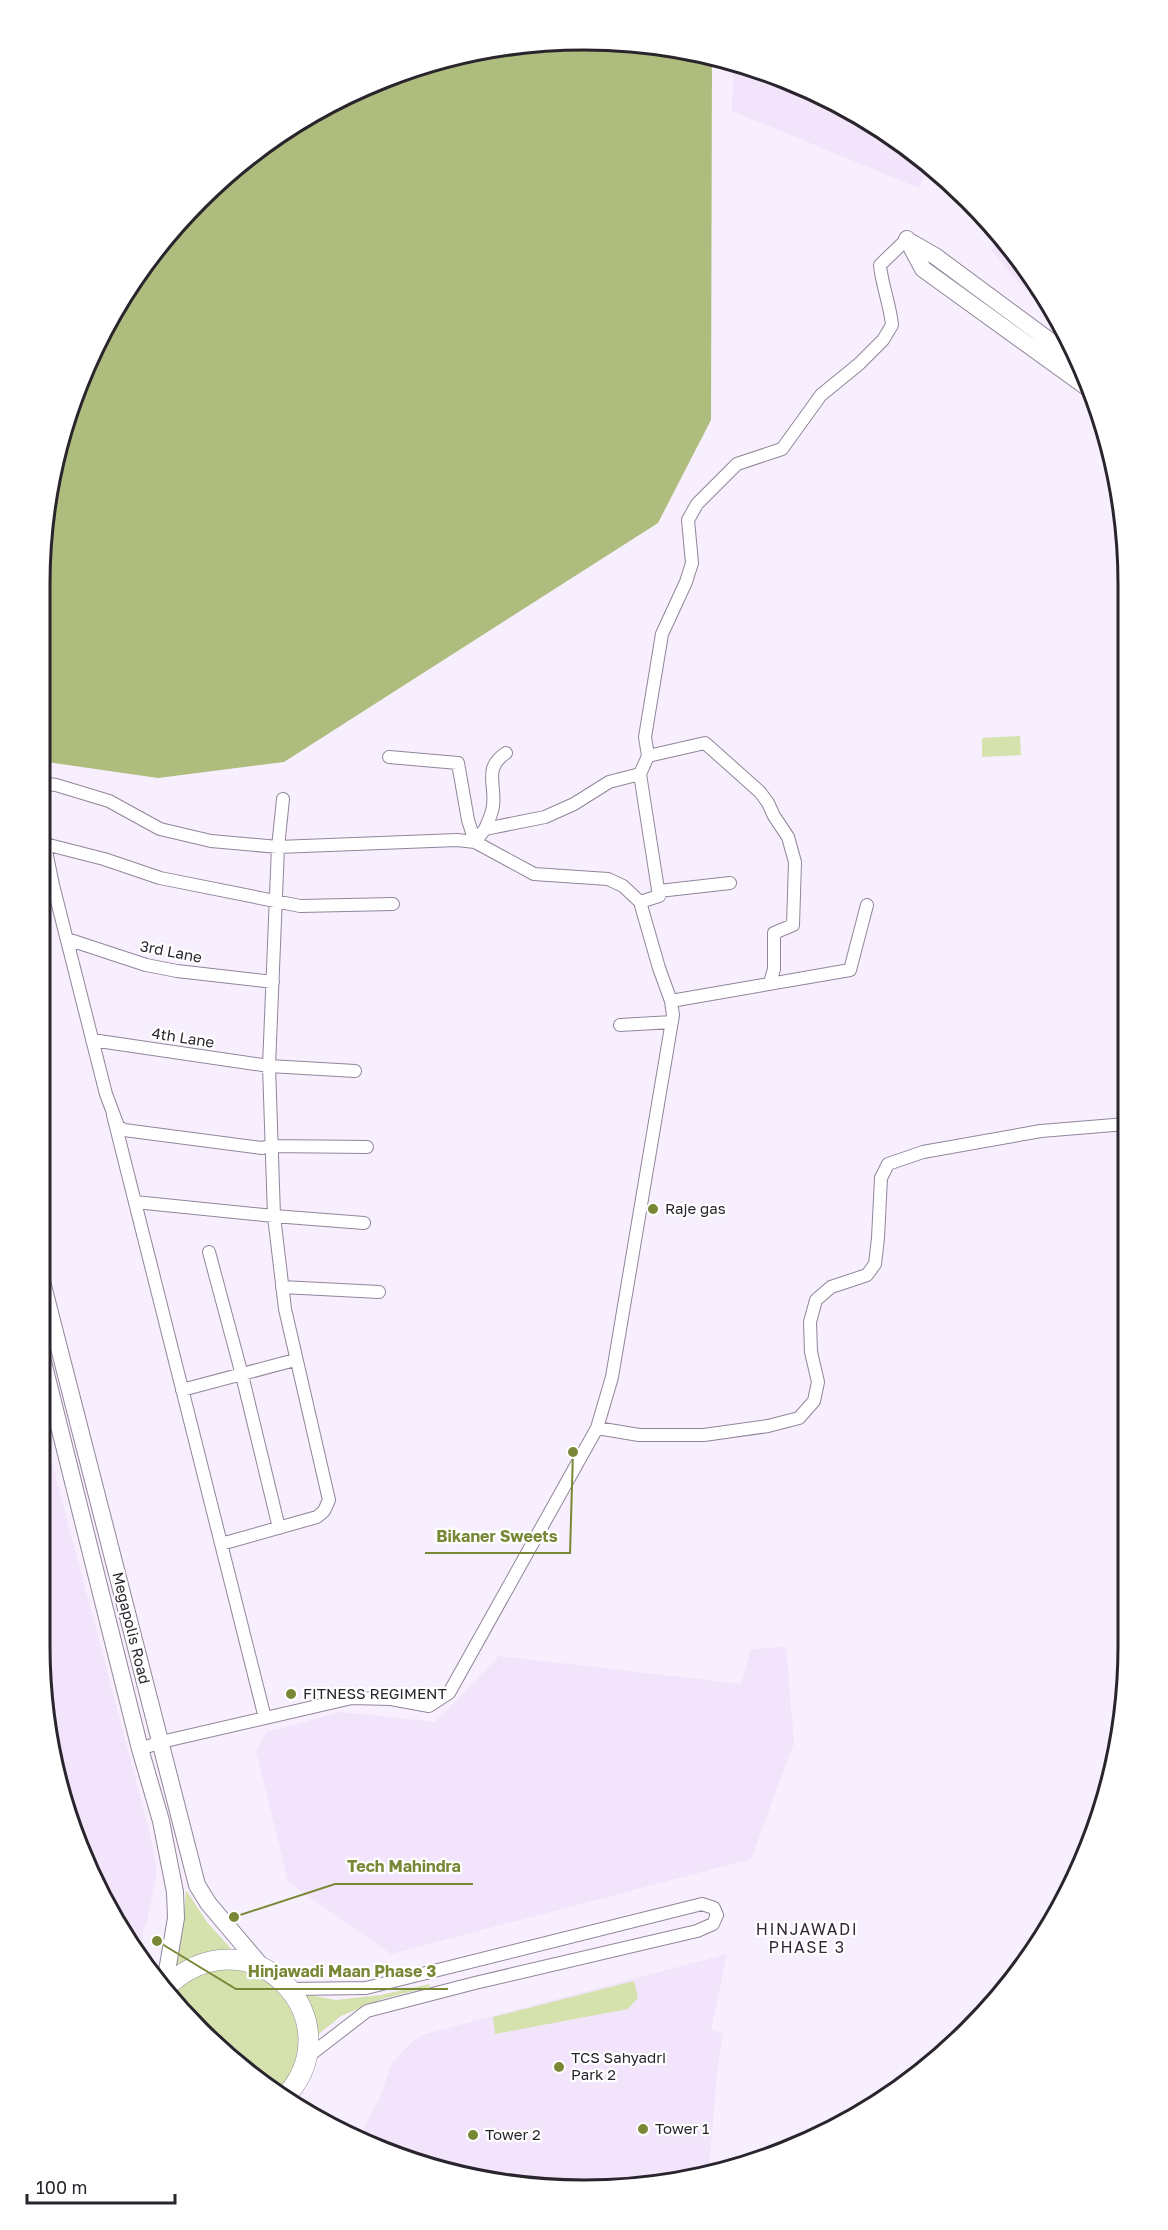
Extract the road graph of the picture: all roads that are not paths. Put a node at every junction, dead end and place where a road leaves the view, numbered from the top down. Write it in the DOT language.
graph roads {
  1 [pos="907,239"];
  2 [pos="1065,352"];
  3 [pos="1079,382"];
  4 [pos="506,753"];
  5 [pos="648,756"];
  6 [pos="389,757"];
  7 [pos="640,774"];
  8 [pos="50,784"];
  9 [pos="283,799"];
  10 [pos="485,829"];
  11 [pos="475,842"];
  12 [pos="50,845"];
  13 [pos="278,847"];
  14 [pos="50,866"];
  15 [pos="730,883"];
  16 [pos="659,891"];
  17 [pos="276,901"];
  18 [pos="640,902"];
  19 [pos="393,904"];
  20 [pos="867,905"];
  21 [pos="67,939"];
  22 [pos="273,982"];
  23 [pos="770,982"];
  24 [pos="671,1000"];
  25 [pos="672,1022"];
  26 [pos="620,1025"];
  27 [pos="92,1040"];
  28 [pos="269,1066"];
  29 [pos="355,1071"];
  30 [pos="113,1114"];
  31 [pos="1118,1125"];
  32 [pos="270,1146"];
  33 [pos="367,1147"];
  34 [pos="135,1202"];
  35 [pos="274,1216"];
  36 [pos="364,1223"];
  37 [pos="209,1252"];
  38 [pos="282,1287"];
  39 [pos="379,1292"];
  40 [pos="50,1313"];
  41 [pos="295,1360"];
  42 [pos="242,1375"];
  43 [pos="50,1390"];
  44 [pos="182,1390"];
  45 [pos="597,1428"];
  46 [pos="279,1528"];
  47 [pos="221,1544"];
  48 [pos="265,1718"];
  49 [pos="161,1742"];
  50 [pos="140,1749"];
  51 [pos="262,1967"];
  52 [pos="166,1978"];
  53 [pos="170,1983"];
  54 [pos="290,1989"];
  55 [pos="306,2058"];
  56 [pos="291,2092"];
  1 -- 2 [label="street"];
  1 -- 3 [label="street"];
  1 -- 5 [label="street"];
  4 -- 10 [label="street"];
  5 -- 7 [label="street"];
  5 -- 23 [label="street"];
  6 -- 11 [label="street"];
  7 -- 10 [label="street"];
  7 -- 16 [label="street"];
  8 -- 13 [label="street"];
  9 -- 13 [label="street"];
  10 -- 11 [label="street"];
  11 -- 13 [label="street"];
  11 -- 18 [label="street"];
  12 -- 17 [label="street"];
  13 -- 17 [label="street"];
  14 -- 21 [label="street"];
  15 -- 16 [label="street"];
  16 -- 18 [label="street"];
  17 -- 19 [label="street"];
  17 -- 22 [label="street"];
  18 -- 24 [label="street"];
  20 -- 23 [label="street"];
  21 -- 22 [label="street, 3rd Lane"];
  21 -- 27 [label="street"];
  22 -- 28 [label="street"];
  23 -- 24 [label="street"];
  24 -- 25 [label="street"];
  25 -- 26 [label="street"];
  25 -- 45 [label="street"];
  27 -- 28 [label="street, 4th Lane"];
  27 -- 30 [label="street"];
  28 -- 29 [label="street, 4th Lane"];
  28 -- 32 [label="street"];
  30 -- 32 [label="street"];
  30 -- 34 [label="street"];
  31 -- 45 [label="street"];
  32 -- 33 [label="street"];
  32 -- 35 [label="street"];
  34 -- 35 [label="street"];
  34 -- 44 [label="street"];
  35 -- 36 [label="street"];
  35 -- 38 [label="street"];
  37 -- 42 [label="street"];
  38 -- 39 [label="street"];
  38 -- 41 [label="street"];
  40 -- 49 [label="street, Megapolis Road"];
  41 -- 42 [label="street"];
  41 -- 46 [label="street"];
  42 -- 44 [label="street"];
  42 -- 46 [label="street"];
  43 -- 50 [label="street, Megapolis Road"];
  44 -- 47 [label="street"];
  45 -- 48 [label="street"];
  46 -- 47 [label="street"];
  47 -- 48 [label="street"];
  48 -- 49 [label="street"];
  49 -- 50 [label="street"];
  49 -- 51 [label="street, Megapolis Road"];
  50 -- 52 [label="street, Megapolis Road"];
  51 -- 53 [label="main road"];
  51 -- 54 [label="main road"];
  54 -- 55 [label="main road"];
  54 -- 55 [label="street"];
  55 -- 56 [label="main road"];
}
